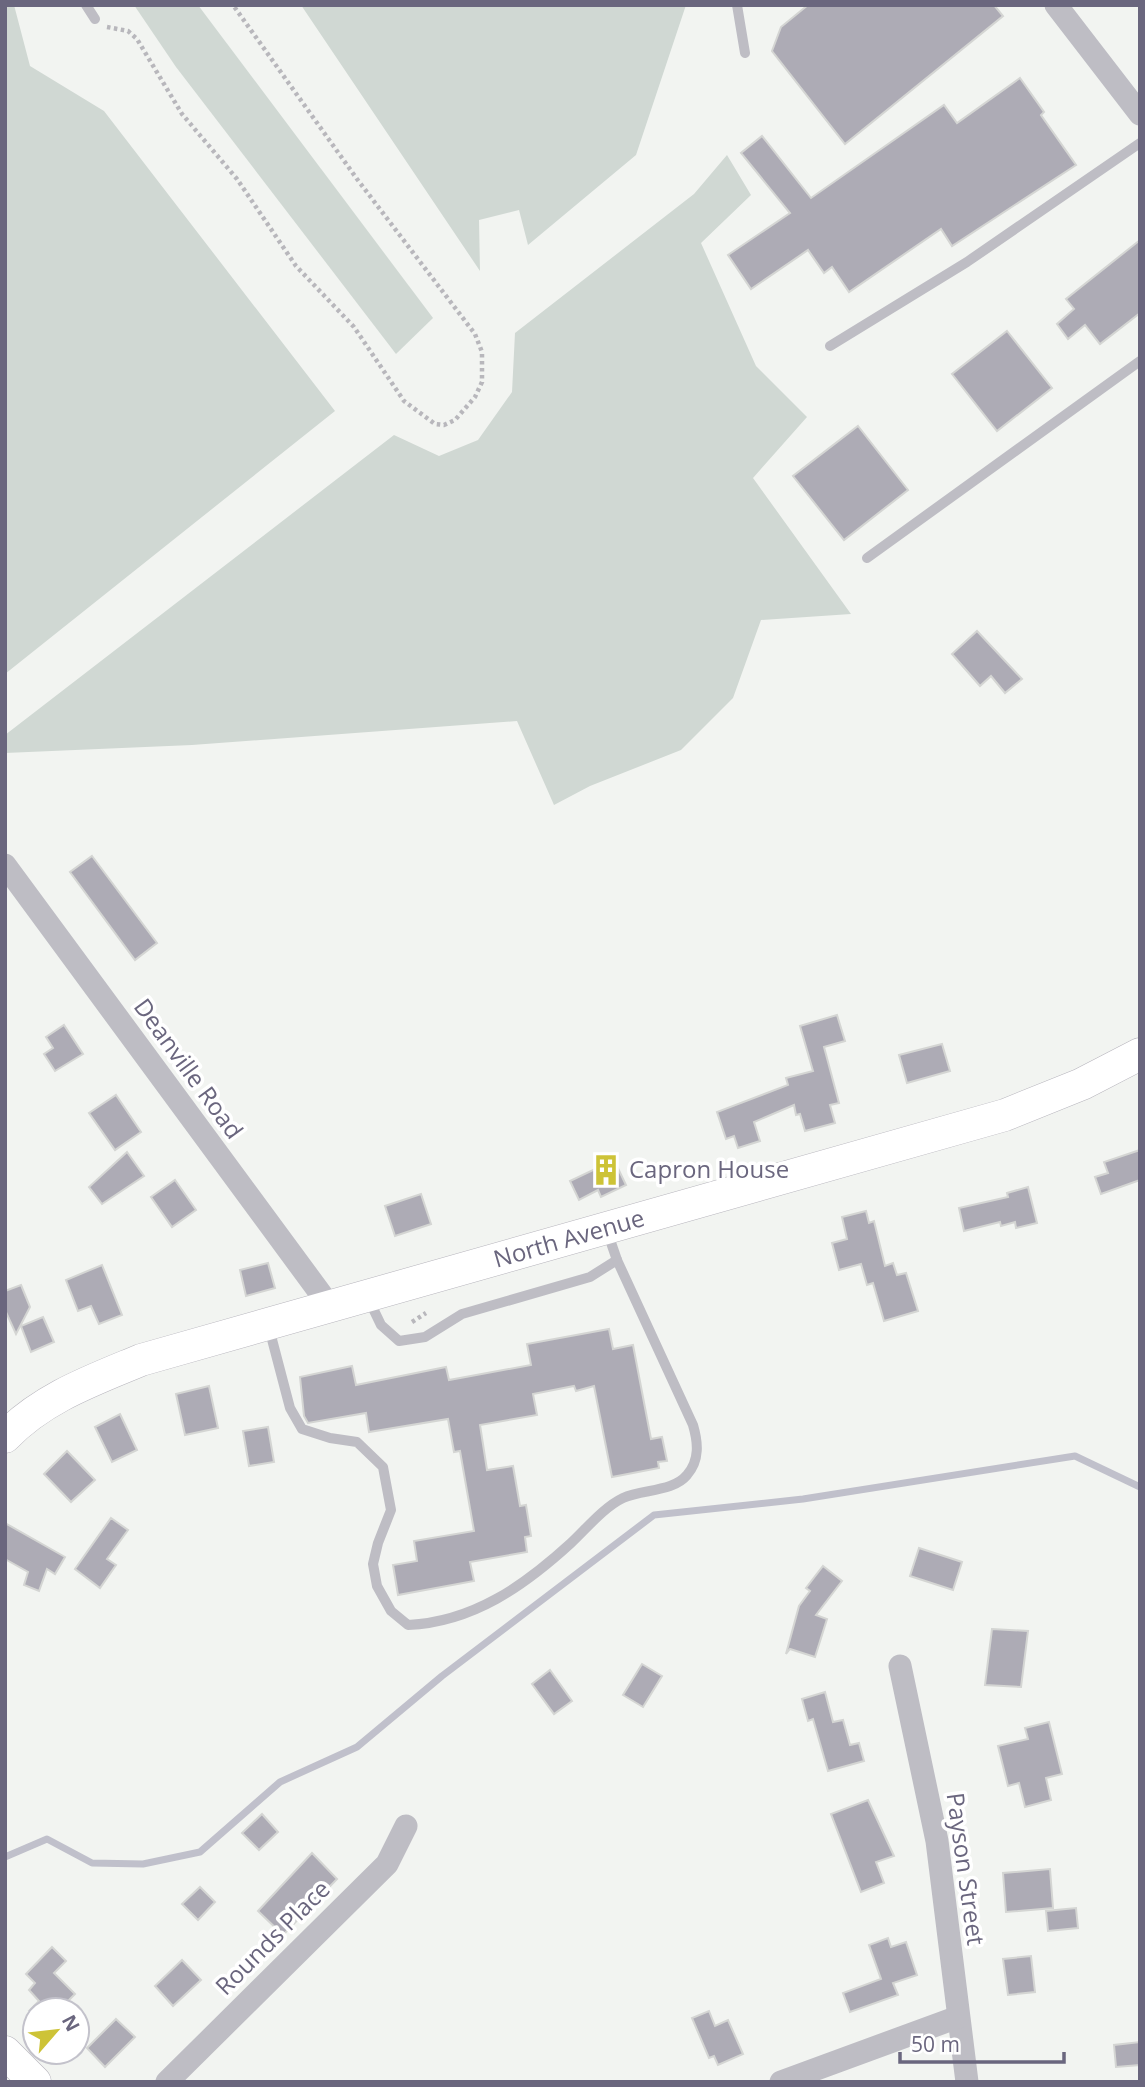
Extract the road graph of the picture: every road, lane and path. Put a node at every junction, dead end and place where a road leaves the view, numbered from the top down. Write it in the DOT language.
graph roads {
  1 [pos="86,5"];
  2 [pos="233,5"];
  3 [pos="737,5"];
  4 [pos="1055,5"];
  5 [pos="95,19"];
  6 [pos="746,53"];
  7 [pos="1140,114"];
  8 [pos="1140,143"];
  9 [pos="830,345"];
  10 [pos="1140,360"];
  11 [pos="867,558"];
  12 [pos="5,865"];
  13 [pos="1140,1054"];
  14 [pos="606,1228"];
  15 [pos="617,1260"];
  16 [pos="367,1295"];
  17 [pos="329,1305"];
  18 [pos="268,1324"];
  19 [pos="5,1437"];
  20 [pos="900,1666"];
  21 [pos="407,1826"];
  22 [pos="958,2017"];
  23 [pos="5,2053"];
  24 [pos="35,2082"];
  25 [pos="167,2082"];
  26 [pos="781,2082"];
  27 [pos="967,2082"];
  1 -- 5 [label="lane"];
  2 -- 5 [label="path"];
  3 -- 6 [label="lane"];
  4 -- 7 [label="street"];
  8 -- 9 [label="lane"];
  10 -- 11 [label="lane"];
  12 -- 17 [label="street, Deanville Road"];
  13 -- 14 [label="main road, North Avenue"];
  14 -- 15 [label="lane"];
  14 -- 16 [label="main road, North Avenue"];
  15 -- 16 [label="lane"];
  15 -- 18 [label="lane"];
  16 -- 17 [label="main road, North Avenue"];
  17 -- 18 [label="main road, North Avenue"];
  18 -- 19 [label="main road, North Avenue"];
  20 -- 22 [label="street, Payson Street"];
  21 -- 25 [label="street, Rounds Place"];
  22 -- 26 [label="street"];
  22 -- 27 [label="street, Payson Street"];
  23 -- 24 [label="main road"];
}
